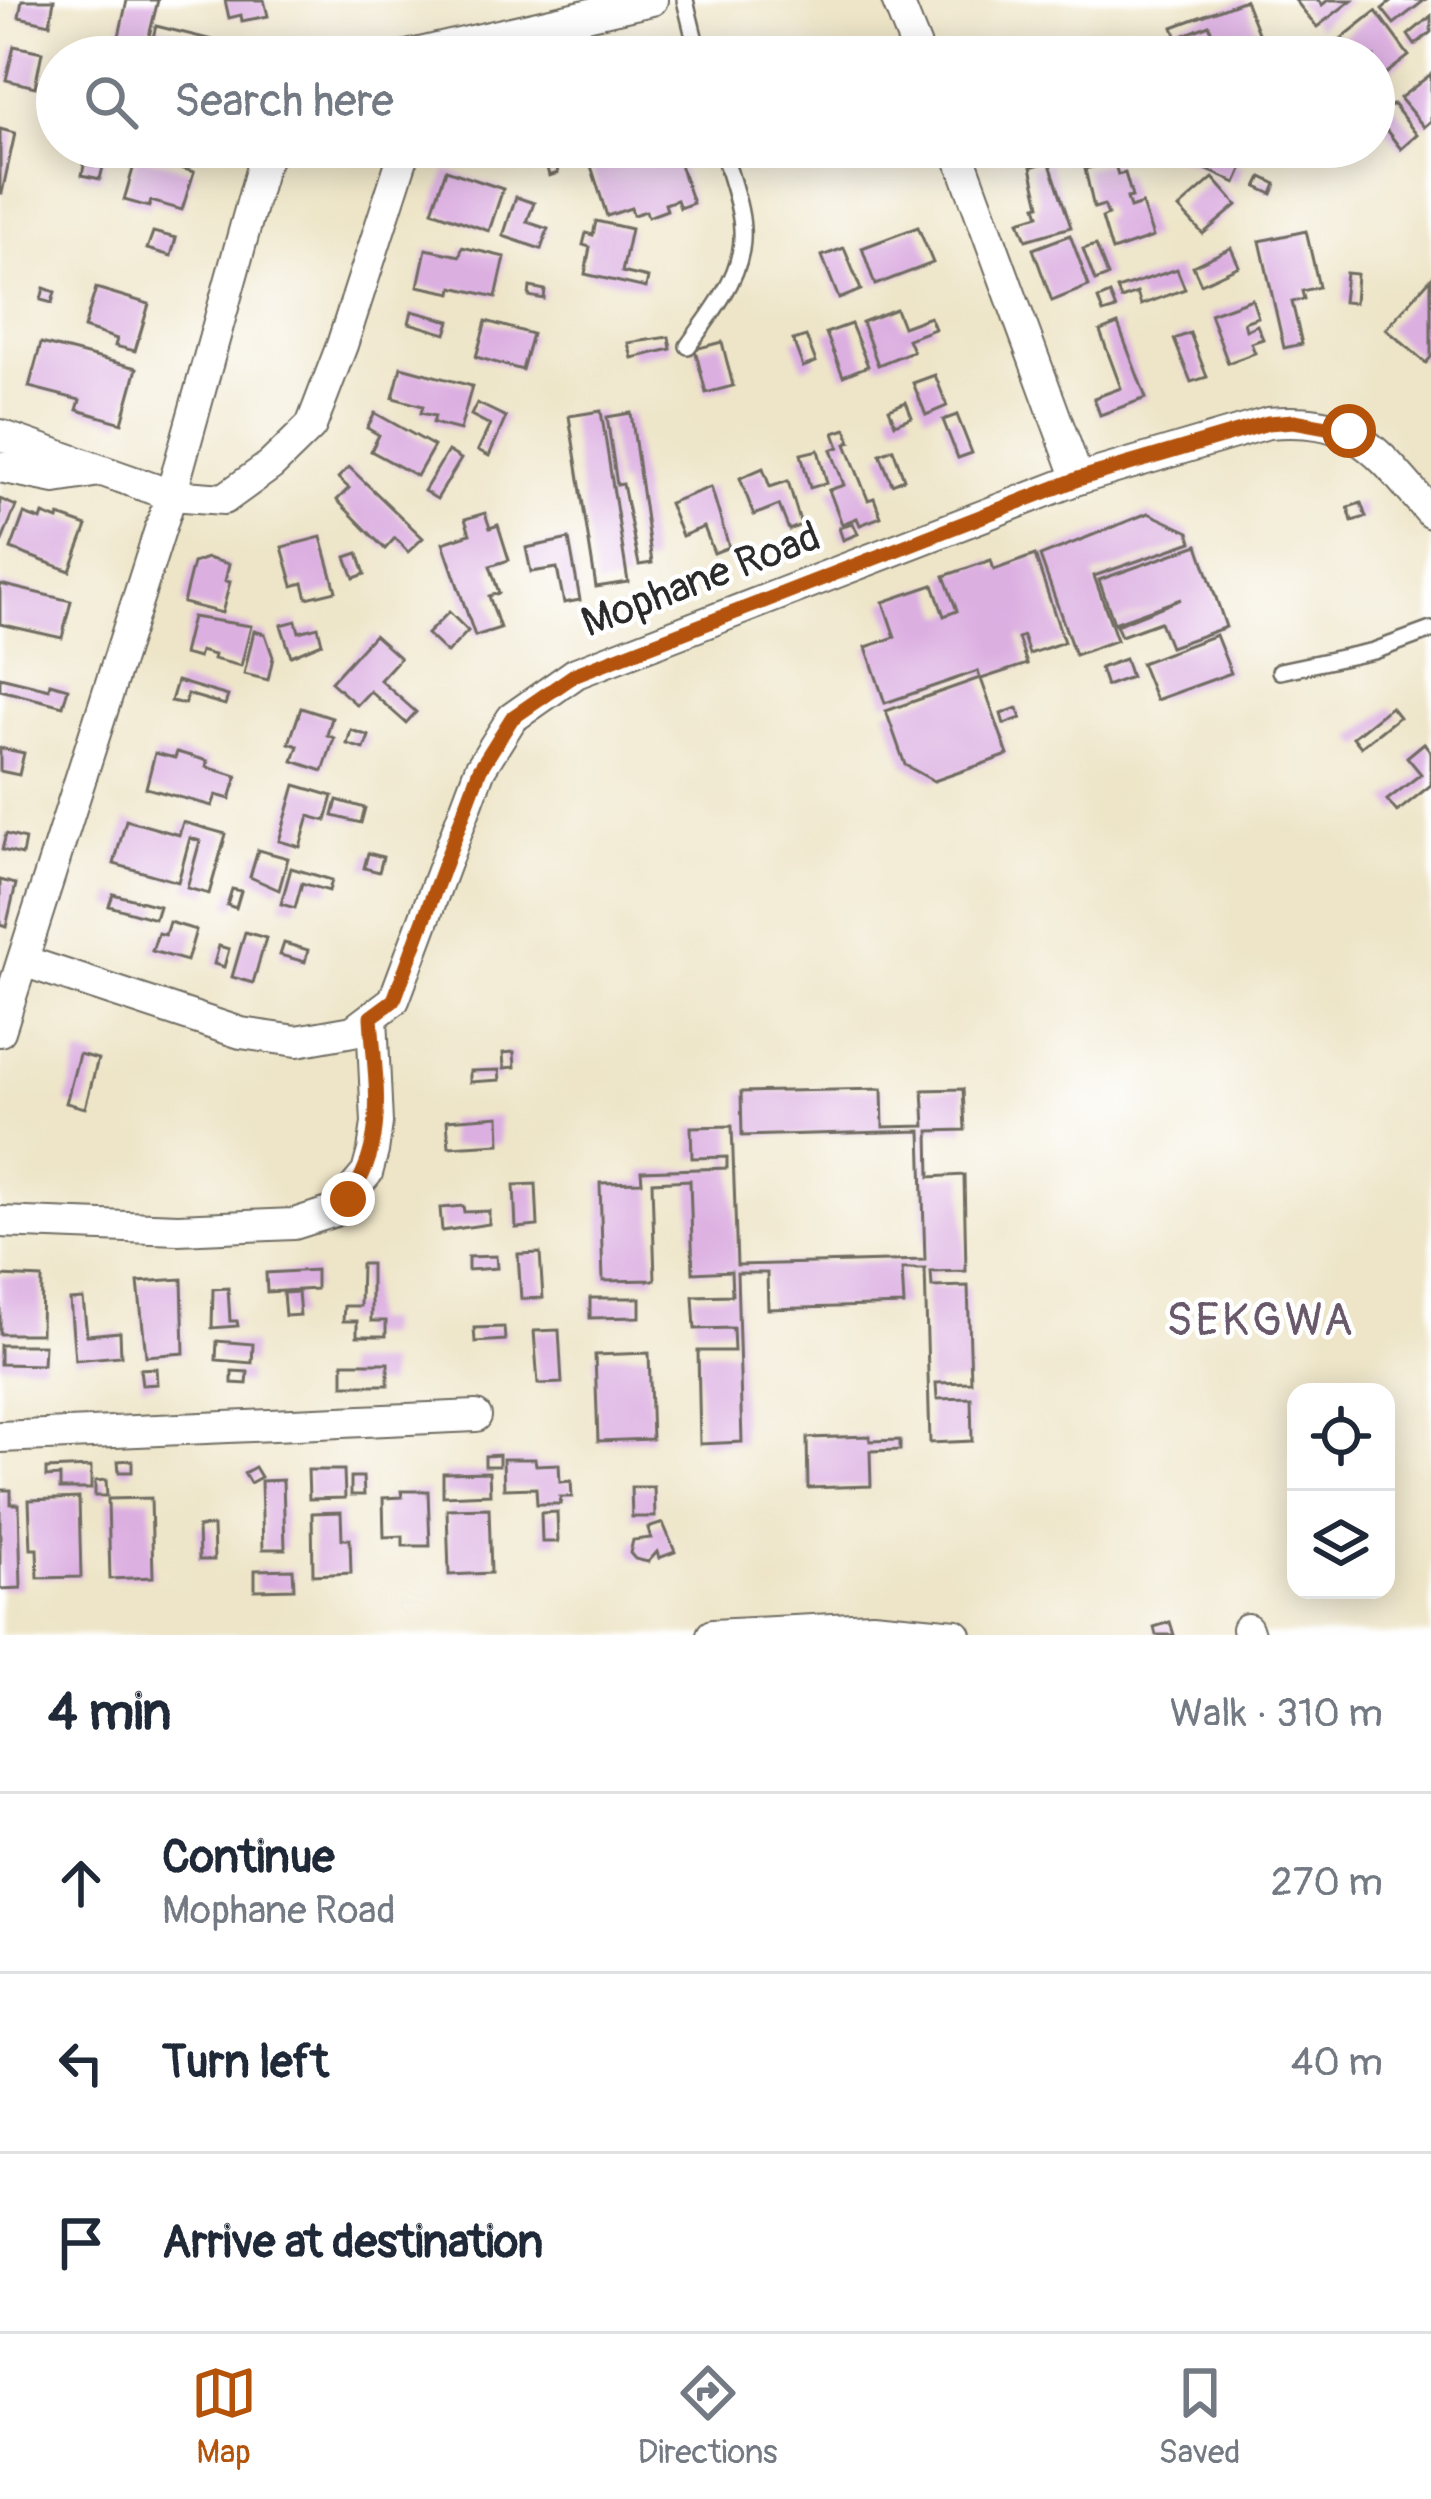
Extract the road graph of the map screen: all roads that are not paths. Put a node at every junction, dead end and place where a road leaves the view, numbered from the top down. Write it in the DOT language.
graph roads {
  1 [pos="652,0"];
  2 [pos="685,0"];
  3 [pos="897,0"];
  4 [pos="507,36"];
  5 [pos="694,36"];
  6 [pos="912,36"];
  7 [pos="262,168"];
  8 [pos="399,168"];
  9 [pos="727,168"];
  10 [pos="964,168"];
  11 [pos="688,346"];
  12 [pos="0,435"];
  13 [pos="0,467"];
  14 [pos="107,470"];
  15 [pos="1078,479"];
  16 [pos="171,495"];
  17 [pos="1431,512"];
  18 [pos="1431,631"];
  19 [pos="1280,671"];
  20 [pos="22,961"];
  21 [pos="371,1017"];
  22 [pos="0,1031"];
  23 [pos="0,1222"];
  24 [pos="476,1416"];
  25 [pos="0,1437"];
  26 [pos="712,1635"];
  27 [pos="956,1635"];
  1 -- 4 [label="street"];
  2 -- 5 [label="lane"];
  3 -- 6 [label="street"];
  7 -- 16 [label="street"];
  8 -- 16 [label="street"];
  9 -- 11 [label="lane"];
  10 -- 15 [label="street"];
  12 -- 14 [label="street"];
  13 -- 14 [label="street"];
  14 -- 16 [label="street"];
  15 -- 17 [label="street, Mophane Road"];
  15 -- 21 [label="street, Mophane Road"];
  16 -- 20 [label="street"];
  18 -- 19 [label="lane"];
  20 -- 21 [label="street"];
  20 -- 22 [label="street"];
  21 -- 23 [label="street"];
  24 -- 25 [label="street"];
  26 -- 27 [label="street"];
}
